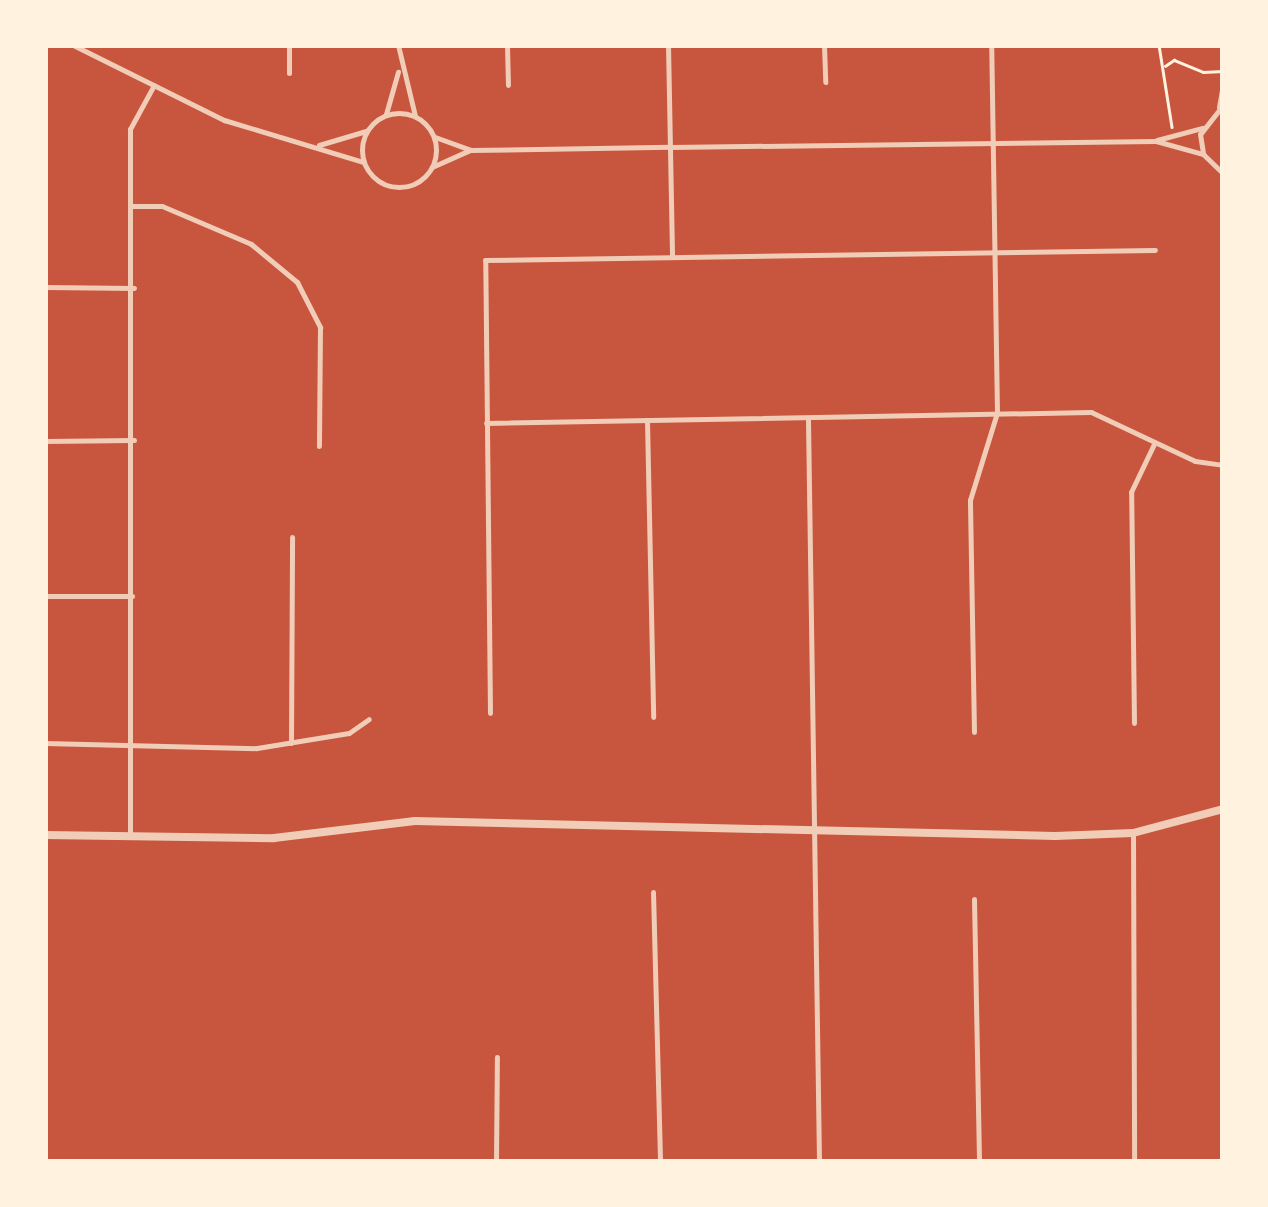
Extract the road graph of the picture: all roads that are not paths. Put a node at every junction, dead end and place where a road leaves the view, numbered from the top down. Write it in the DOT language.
graph roads {
  1 [pos="73,45"];
  2 [pos="289,45"];
  3 [pos="398,45"];
  4 [pos="508,45"];
  5 [pos="668,45"];
  6 [pos="824,45"];
  7 [pos="990,45"];
  8 [pos="399,69"];
  9 [pos="289,73"];
  10 [pos="825,82"];
  11 [pos="154,85"];
  12 [pos="1223,85"];
  13 [pos="508,86"];
  14 [pos="1221,106"];
  15 [pos="386,115"];
  16 [pos="415,116"];
  17 [pos="1202,128"];
  18 [pos="367,131"];
  19 [pos="434,136"];
  20 [pos="1156,141"];
  21 [pos="991,142"];
  22 [pos="316,146"];
  23 [pos="670,147"];
  24 [pos="470,150"];
  25 [pos="1203,154"];
  26 [pos="363,162"];
  27 [pos="432,167"];
  28 [pos="1222,174"];
  29 [pos="133,206"];
  30 [pos="993,250"];
  31 [pos="1154,250"];
  32 [pos="672,256"];
  33 [pos="45,287"];
  34 [pos="134,288"];
  35 [pos="997,413"];
  36 [pos="647,420"];
  37 [pos="808,420"];
  38 [pos="486,423"];
  39 [pos="134,440"];
  40 [pos="45,441"];
  41 [pos="1154,442"];
  42 [pos="319,446"];
  43 [pos="1223,465"];
  44 [pos="292,537"];
  45 [pos="45,596"];
  46 [pos="133,596"];
  47 [pos="490,713"];
  48 [pos="653,717"];
  49 [pos="369,719"];
  50 [pos="1134,723"];
  51 [pos="974,732"];
  52 [pos="291,742"];
  53 [pos="45,743"];
  54 [pos="131,745"];
  55 [pos="1223,809"];
  56 [pos="812,832"];
  57 [pos="1133,833"];
  58 [pos="45,835"];
  59 [pos="130,836"];
  60 [pos="653,892"];
  61 [pos="974,899"];
  62 [pos="497,1057"];
  63 [pos="496,1162"];
  64 [pos="660,1162"];
  65 [pos="819,1162"];
  66 [pos="979,1162"];
  67 [pos="1134,1162"];
  1 -- 11 [label="street"];
  2 -- 9 [label="street"];
  3 -- 8 [label="street"];
  4 -- 13 [label="street"];
  5 -- 23 [label="street"];
  6 -- 10 [label="street"];
  7 -- 21 [label="street"];
  8 -- 15 [label="street"];
  8 -- 16 [label="street"];
  11 -- 22 [label="street"];
  11 -- 29 [label="street"];
  12 -- 14 [label="street"];
  14 -- 17 [label="street"];
  15 -- 16 [label="street"];
  15 -- 18 [label="street"];
  16 -- 19 [label="street"];
  17 -- 20 [label="street"];
  17 -- 25 [label="street"];
  18 -- 22 [label="street"];
  18 -- 26 [label="street"];
  19 -- 24 [label="street"];
  19 -- 27 [label="street"];
  20 -- 21 [label="street"];
  20 -- 25 [label="street"];
  21 -- 23 [label="street"];
  21 -- 30 [label="street"];
  22 -- 26 [label="street"];
  23 -- 24 [label="street"];
  23 -- 32 [label="street"];
  24 -- 27 [label="street"];
  25 -- 28 [label="street"];
  26 -- 27 [label="street"];
  29 -- 34 [label="street"];
  29 -- 42 [label="street"];
  30 -- 31 [label="street"];
  30 -- 32 [label="street"];
  30 -- 35 [label="street"];
  32 -- 38 [label="street"];
  33 -- 34 [label="street"];
  34 -- 39 [label="street"];
  35 -- 37 [label="street"];
  35 -- 41 [label="street"];
  35 -- 51 [label="street"];
  36 -- 37 [label="street"];
  36 -- 38 [label="street"];
  36 -- 48 [label="street"];
  37 -- 56 [label="street"];
  38 -- 47 [label="street"];
  39 -- 40 [label="street"];
  39 -- 46 [label="street"];
  41 -- 43 [label="street"];
  41 -- 50 [label="street"];
  44 -- 52 [label="street"];
  45 -- 46 [label="street"];
  46 -- 54 [label="street"];
  49 -- 52 [label="street"];
  52 -- 54 [label="street"];
  53 -- 54 [label="street"];
  54 -- 59 [label="street"];
  55 -- 57 [label="street"];
  56 -- 57 [label="street"];
  56 -- 59 [label="street"];
  56 -- 65 [label="street"];
  57 -- 67 [label="street"];
  58 -- 59 [label="street"];
  60 -- 64 [label="street"];
  61 -- 66 [label="street"];
  62 -- 63 [label="street"];
}
